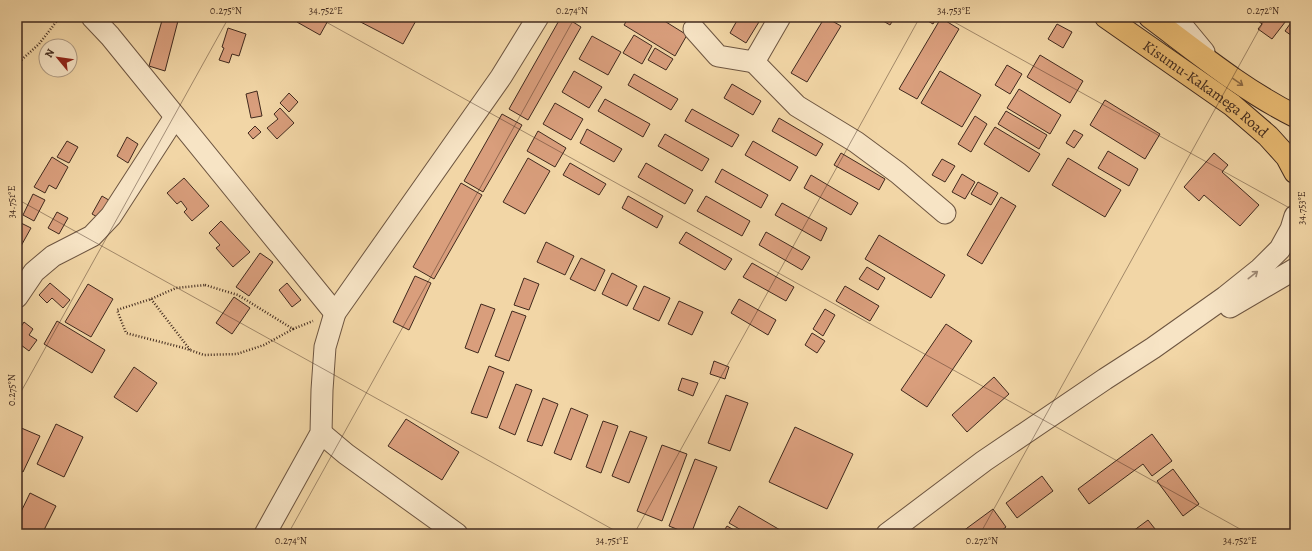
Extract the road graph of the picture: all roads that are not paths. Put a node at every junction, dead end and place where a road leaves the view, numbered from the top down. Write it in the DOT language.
graph roads {
  1 [pos="92,17"];
  2 [pos="538,17"];
  3 [pos="780,17"];
  4 [pos="1106,17"];
  5 [pos="1150,17"];
  6 [pos="1174,17"];
  7 [pos="694,29"];
  8 [pos="754,62"];
  9 [pos="1217,67"];
  10 [pos="1295,116"];
  11 [pos="175,117"];
  12 [pos="1295,172"];
  13 [pos="946,213"];
  14 [pos="1295,216"];
  15 [pos="1295,269"];
  16 [pos="17,297"];
  17 [pos="335,313"];
  18 [pos="1153,348"];
  19 [pos="321,433"];
  20 [pos="265,534"];
  21 [pos="457,534"];
  22 [pos="886,534"];
  1 -- 11 [label="street"];
  2 -- 17 [label="street"];
  3 -- 8 [label="street"];
  4 -- 12 [label="highway, Kisumu-Kakamega Road"];
  5 -- 9 [label="highway, Kisumu-Kakamega Road"];
  6 -- 9 [label="street"];
  7 -- 8 [label="street"];
  8 -- 13 [label="street"];
  9 -- 10 [label="highway, Kisumu-Kakamega Road, one-way"];
  11 -- 16 [label="street"];
  11 -- 17 [label="street"];
  18 -- 14 [label="street, one-way"];
  15 -- 18 [label="street"];
  17 -- 19 [label="street"];
  18 -- 22 [label="street"];
  19 -- 20 [label="street"];
  19 -- 21 [label="street"];
}
